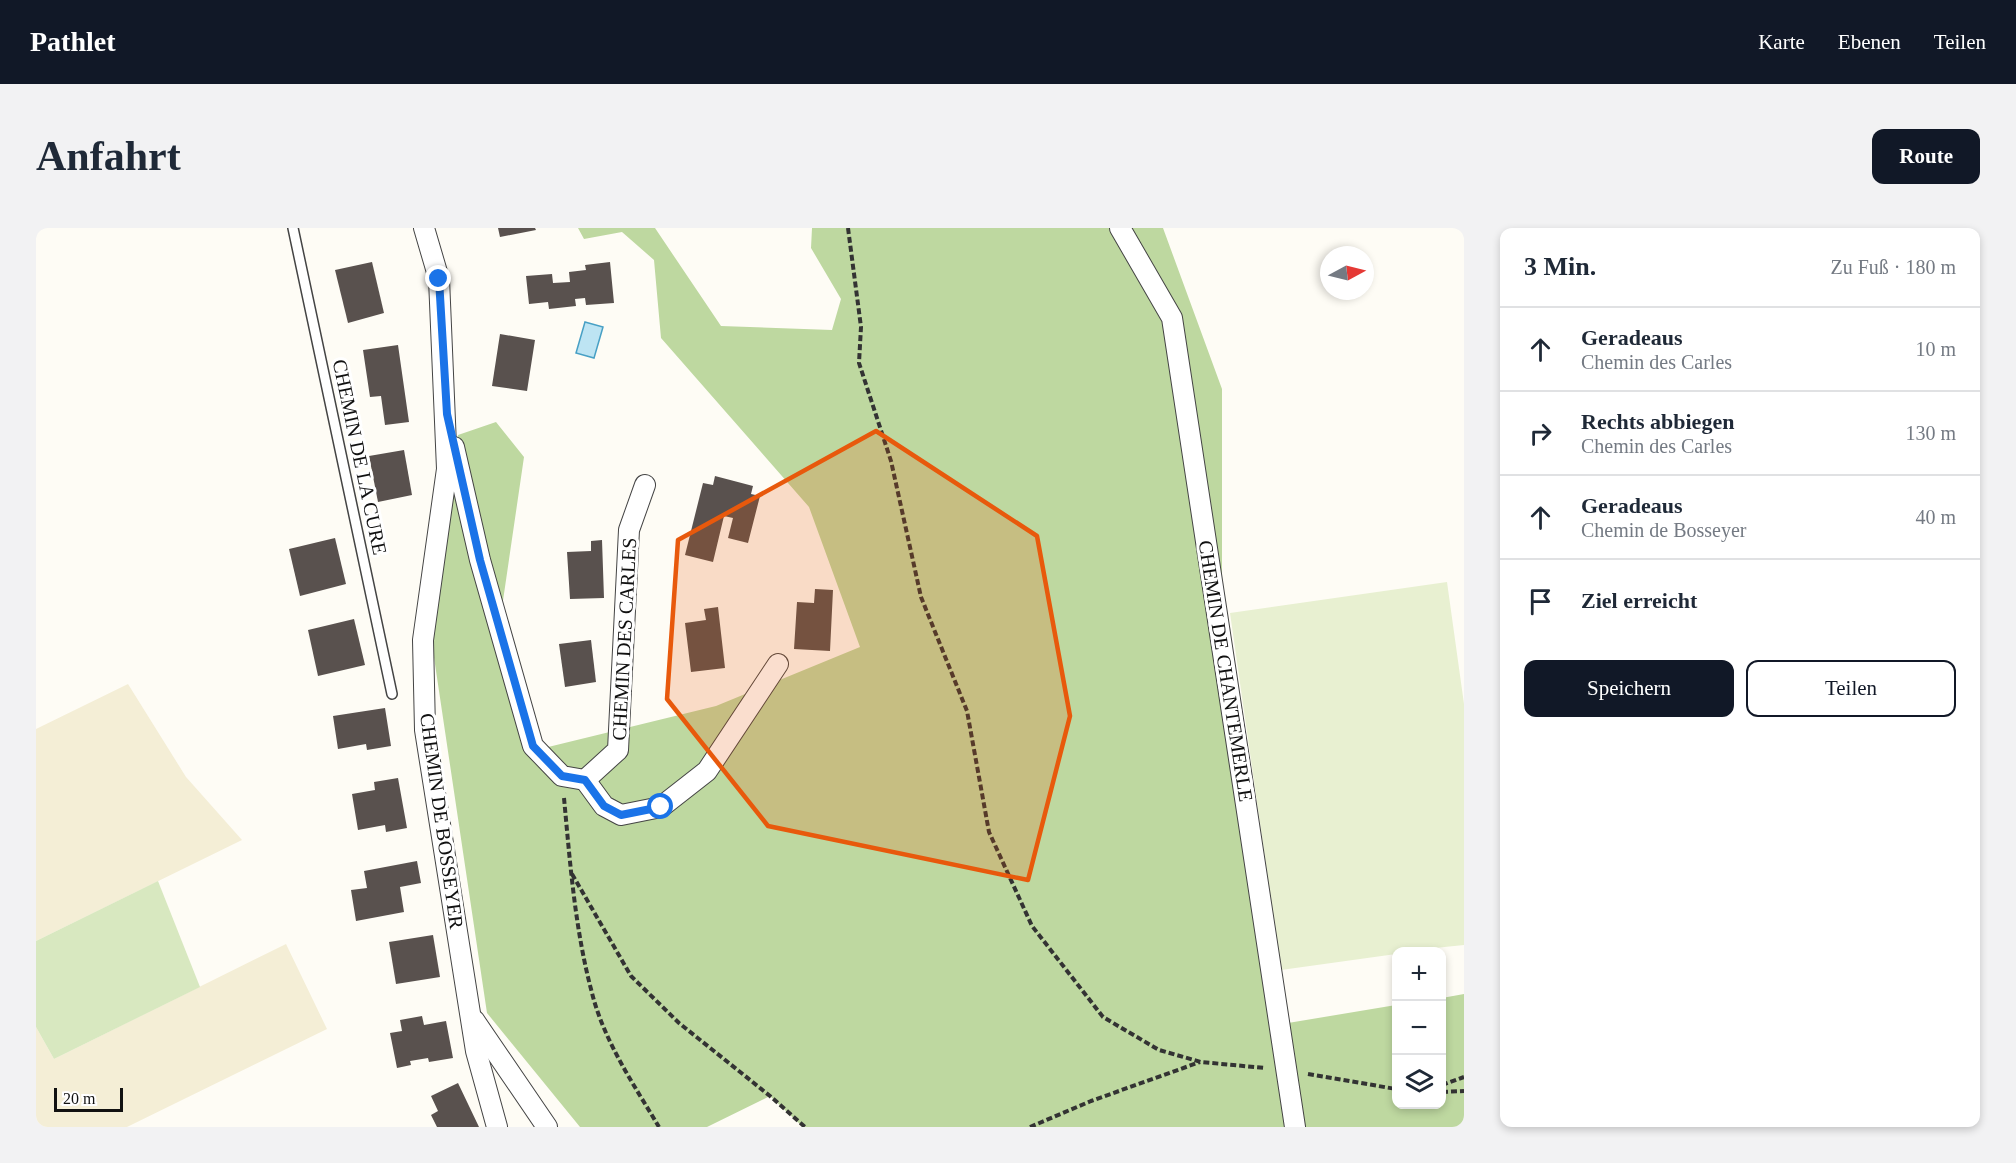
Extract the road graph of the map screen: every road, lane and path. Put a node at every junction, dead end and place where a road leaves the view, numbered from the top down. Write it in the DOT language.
graph roads {
  1 [pos="292,228"];
  2 [pos="424,228"];
  3 [pos="848,228"];
  4 [pos="1120,228"];
  5 [pos="447,414"];
  6 [pos="645,485"];
  7 [pos="778,664"];
  8 [pos="392,694"];
  9 [pos="562,776"];
  10 [pos="585,780"];
  11 [pos="570,870"];
  12 [pos="471,1015"];
  13 [pos="1201,1062"];
  14 [pos="1286,1070"];
  15 [pos="1464,1077"];
  16 [pos="1446,1084"];
  17 [pos="1392,1088"];
  18 [pos="1464,1091"];
  19 [pos="1446,1092"];
  20 [pos="497,1127"];
  21 [pos="547,1127"];
  22 [pos="659,1127"];
  23 [pos="805,1127"];
  24 [pos="1030,1127"];
  25 [pos="1295,1127"];
  1 -- 8 [label="lane, CHEMIN DE LA CURE"];
  2 -- 5 [label="street, CHEMIN DE BOSSEYER"];
  3 -- 13 [label="path"];
  4 -- 14 [label="street, CHEMIN DE CHANTEMERLE"];
  5 -- 9 [label="street"];
  5 -- 12 [label="street, CHEMIN DE BOSSEYER"];
  6 -- 10 [label="street, CHEMIN DES CARLES"];
  7 -- 10 [label="street"];
  9 -- 10 [label="street"];
  9 -- 11 [label="path"];
  11 -- 22 [label="path"];
  11 -- 23 [label="path"];
  12 -- 20 [label="street, CHEMIN DE BOSSEYER"];
  12 -- 21 [label="street"];
  13 -- 14 [label="path"];
  13 -- 24 [label="path"];
  14 -- 17 [label="path"];
  14 -- 25 [label="street, CHEMIN DE CHANTEMERLE"];
  15 -- 16 [label="path"];
  18 -- 19 [label="path"];
}
